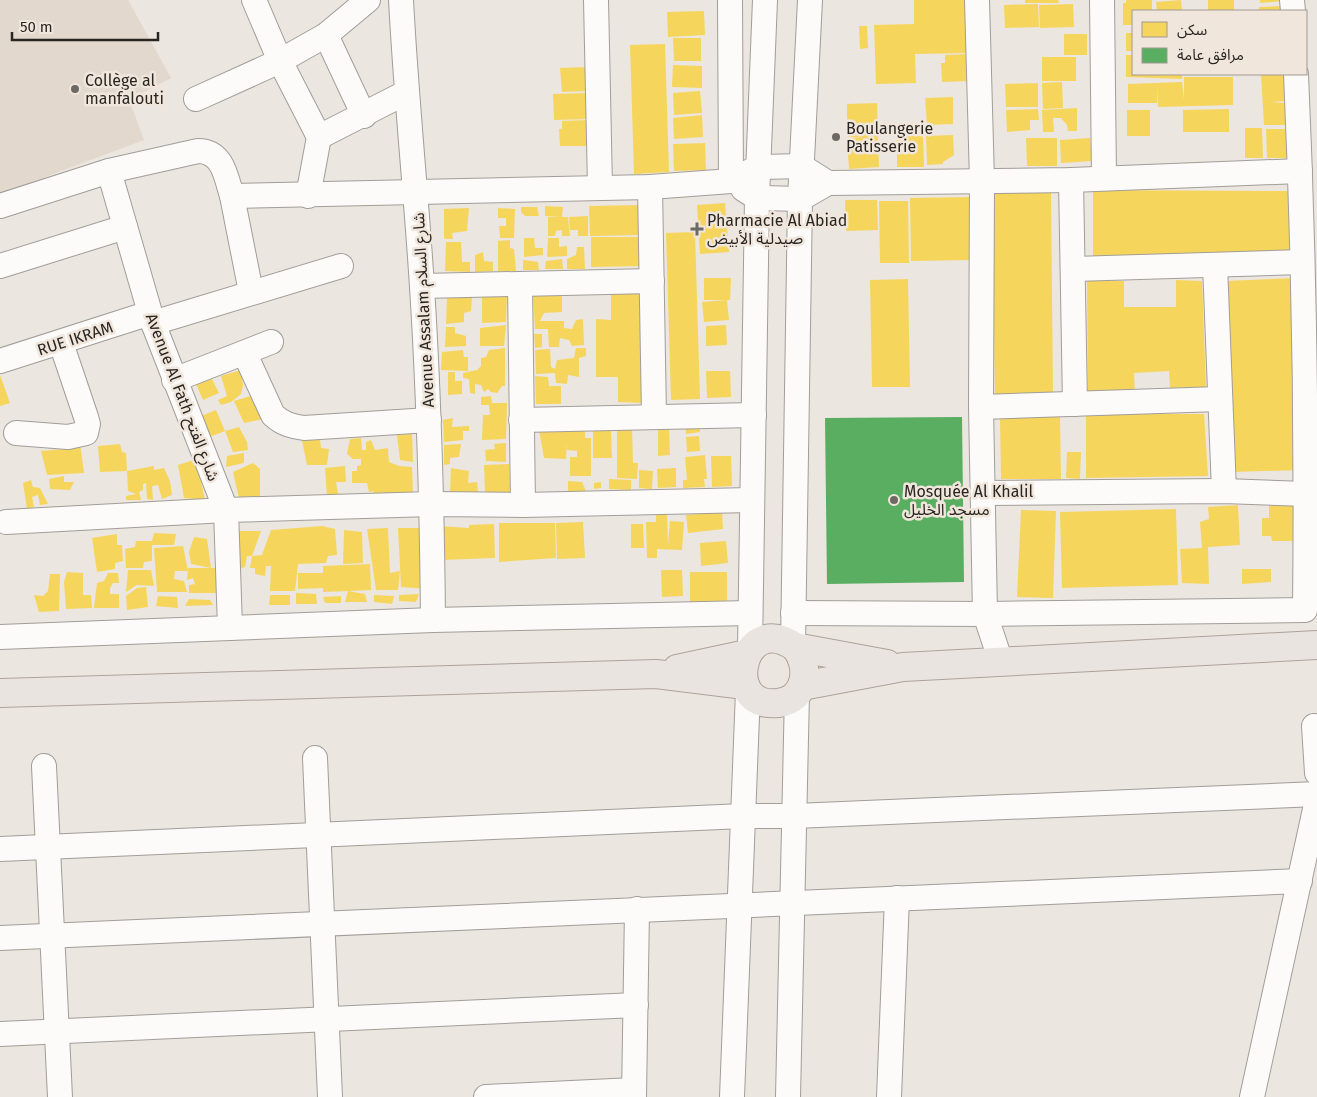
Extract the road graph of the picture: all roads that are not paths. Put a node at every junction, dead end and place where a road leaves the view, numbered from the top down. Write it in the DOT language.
graph roads {
  1 [pos="254,0"];
  2 [pos="368,0"];
  3 [pos="401,0"];
  4 [pos="596,0"];
  5 [pos="730,0"];
  6 [pos="765,0"];
  7 [pos="810,0"];
  8 [pos="977,0"];
  9 [pos="1102,0"];
  10 [pos="326,35"];
  11 [pos="280,61"];
  12 [pos="1296,75"];
  13 [pos="406,93"];
  14 [pos="196,99"];
  15 [pos="364,116"];
  16 [pos="319,136"];
  17 [pos="801,166"];
  18 [pos="758,167"];
  19 [pos="109,171"];
  20 [pos="1300,171"];
  21 [pos="1104,178"];
  22 [pos="1071,180"];
  23 [pos="731,181"];
  24 [pos="982,181"];
  25 [pos="828,183"];
  26 [pos="600,187"];
  27 [pos="650,187"];
  28 [pos="416,192"];
  29 [pos="232,196"];
  30 [pos="308,196"];
  31 [pos="757,198"];
  32 [pos="800,199"];
  33 [pos="0,206"];
  34 [pos="125,226"];
  35 [pos="1302,262"];
  36 [pos="1215,265"];
  37 [pos="0,266"];
  38 [pos="341,266"];
  39 [pos="1074,269"];
  40 [pos="652,281"];
  41 [pos="520,285"];
  42 [pos="422,286"];
  43 [pos="251,292"];
  44 [pos="151,318"];
  45 [pos="271,342"];
  46 [pos="61,343"];
  47 [pos="244,354"];
  48 [pos="0,361"];
  49 [pos="174,380"];
  50 [pos="1220,399"];
  51 [pos="1075,404"];
  52 [pos="981,407"];
  53 [pos="754,415"];
  54 [pos="654,416"];
  55 [pos="429,420"];
  56 [pos="521,420"];
  57 [pos="16,433"];
  58 [pos="1224,491"];
  59 [pos="983,493"];
  60 [pos="1306,494"];
  61 [pos="752,500"];
  62 [pos="432,504"];
  63 [pos="523,505"];
  64 [pos="226,510"];
  65 [pos="6,522"];
  66 [pos="1305,610"];
  67 [pos="750,613"];
  68 [pos="793,613"];
  69 [pos="984,614"];
  70 [pos="433,620"];
  71 [pos="230,628"];
  72 [pos="0,637"];
  73 [pos="794,646"];
  74 [pos="1312,646"];
  75 [pos="749,652"];
  76 [pos="1001,662"];
  77 [pos="903,667"];
  78 [pos="656,674"];
  79 [pos="747,688"];
  80 [pos="800,690"];
  81 [pos="0,693"];
  82 [pos="1314,726"];
  83 [pos="315,758"];
  84 [pos="44,766"];
  85 [pos="1317,773"];
  86 [pos="1317,794"];
  87 [pos="1317,800"];
  88 [pos="743,816"];
  89 [pos="795,816"];
  90 [pos="318,836"];
  91 [pos="47,847"];
  92 [pos="0,849"];
  93 [pos="1300,881"];
  94 [pos="897,898"];
  95 [pos="794,902"];
  96 [pos="739,905"];
  97 [pos="637,909"];
  98 [pos="323,923"];
  99 [pos="51,935"];
  100 [pos="0,938"];
  101 [pos="636,1005"];
  102 [pos="327,1019"];
  103 [pos="57,1031"];
  104 [pos="0,1034"];
  105 [pos="634,1093"];
  106 [pos="60,1097"];
  107 [pos="330,1097"];
  108 [pos="486,1097"];
  109 [pos="732,1097"];
  110 [pos="788,1097"];
  111 [pos="889,1097"];
  112 [pos="1252,1097"];
  1 -- 11 [label="street"];
  2 -- 10 [label="street"];
  3 -- 13 [label="street, Avenue Assalam شارع السلام"];
  4 -- 26 [label="street"];
  5 -- 23 [label="street"];
  6 -- 18 [label="street"];
  7 -- 17 [label="street"];
  8 -- 24 [label="street"];
  9 -- 21 [label="street"];
  10 -- 11 [label="street"];
  10 -- 15 [label="street"];
  11 -- 14 [label="street"];
  11 -- 16 [label="street"];
  12 -- 20 [label="street"];
  13 -- 15 [label="street"];
  13 -- 28 [label="street, Avenue Assalam شارع السلام"];
  15 -- 16 [label="street"];
  16 -- 30 [label="street"];
  17 -- 18 [label="street"];
  17 -- 25 [label="street"];
  17 -- 32 [label="street"];
  18 -- 23 [label="street"];
  18 -- 31 [label="street"];
  19 -- 29 [label="street"];
  19 -- 33 [label="street"];
  19 -- 34 [label="street, Avenue Al Fath شارع الفتح"];
  20 -- 21 [label="street"];
  20 -- 35 [label="street"];
  21 -- 22 [label="street"];
  22 -- 24 [label="street"];
  22 -- 39 [label="street"];
  23 -- 27 [label="street"];
  23 -- 31 [label="street"];
  24 -- 25 [label="street"];
  24 -- 52 [label="street"];
  25 -- 32 [label="street"];
  26 -- 27 [label="street"];
  26 -- 28 [label="street"];
  27 -- 40 [label="street"];
  28 -- 30 [label="street"];
  28 -- 42 [label="street, Avenue Assalam شارع السلام"];
  29 -- 30 [label="street"];
  29 -- 43 [label="street"];
  31 -- 32 [label="street"];
  31 -- 53 [label="street"];
  32 -- 68 [label="street"];
  34 -- 37 [label="street"];
  34 -- 44 [label="street, Avenue Al Fath شارع الفتح"];
  35 -- 36 [label="street"];
  35 -- 60 [label="street"];
  36 -- 39 [label="street"];
  36 -- 50 [label="street"];
  38 -- 43 [label="street, RUE IKRAM"];
  39 -- 51 [label="street"];
  40 -- 41 [label="street"];
  40 -- 54 [label="street"];
  41 -- 42 [label="street"];
  41 -- 56 [label="street"];
  42 -- 55 [label="street, Avenue Assalam شارع السلام"];
  43 -- 44 [label="street, RUE IKRAM"];
  44 -- 46 [label="street, RUE IKRAM"];
  44 -- 49 [label="street, Avenue Al Fath شارع الفتح"];
  45 -- 47 [label="street"];
  46 -- 48 [label="street, RUE IKRAM"];
  46 -- 57 [label="street"];
  47 -- 49 [label="street"];
  47 -- 55 [label="street"];
  49 -- 64 [label="street, Avenue Al Fath شارع الفتح"];
  50 -- 51 [label="street"];
  50 -- 58 [label="street"];
  51 -- 52 [label="street"];
  52 -- 59 [label="street"];
  53 -- 54 [label="street"];
  53 -- 61 [label="street"];
  54 -- 56 [label="street"];
  55 -- 62 [label="street, Avenue Assalam شارع السلام"];
  56 -- 63 [label="street"];
  58 -- 59 [label="street"];
  58 -- 60 [label="street"];
  59 -- 69 [label="street"];
  60 -- 66 [label="street"];
  61 -- 63 [label="street"];
  61 -- 67 [label="street"];
  62 -- 63 [label="street"];
  62 -- 64 [label="street"];
  62 -- 70 [label="street, Avenue Assalam شارع السلام"];
  64 -- 65 [label="street"];
  64 -- 71 [label="street, Avenue Al Fath شارع الفتح"];
  66 -- 69 [label="street"];
  66 -- 74 [label="street"];
  67 -- 70 [label="street"];
  67 -- 75 [label="street"];
  68 -- 69 [label="street"];
  68 -- 73 [label="street"];
  69 -- 76 [label="street"];
  70 -- 71 [label="street"];
  71 -- 72 [label="street"];
  73 -- 75 [label="main road"];
  73 -- 77 [label="main road"];
  73 -- 80 [label="main road"];
  74 -- 76 [label="main road"];
  75 -- 78 [label="main road"];
  75 -- 79 [label="main road"];
  76 -- 77 [label="main road"];
  77 -- 80 [label="main road"];
  78 -- 79 [label="main road"];
  78 -- 81 [label="main road"];
  79 -- 80 [label="main road"];
  79 -- 88 [label="street"];
  80 -- 89 [label="street"];
  82 -- 85 [label="street"];
  83 -- 90 [label="street"];
  84 -- 91 [label="street"];
  86 -- 89 [label="street"];
  87 -- 93 [label="street"];
  88 -- 89 [label="street"];
  88 -- 90 [label="street"];
  88 -- 96 [label="street"];
  89 -- 95 [label="street"];
  90 -- 91 [label="street"];
  90 -- 98 [label="street"];
  91 -- 92 [label="street"];
  91 -- 99 [label="street"];
  93 -- 94 [label="street"];
  93 -- 112 [label="street"];
  94 -- 95 [label="street"];
  94 -- 111 [label="street"];
  95 -- 96 [label="street"];
  95 -- 110 [label="street"];
  96 -- 97 [label="street"];
  96 -- 109 [label="street"];
  97 -- 98 [label="street"];
  97 -- 101 [label="street"];
  98 -- 99 [label="street"];
  98 -- 102 [label="street"];
  99 -- 100 [label="street"];
  99 -- 103 [label="street"];
  101 -- 102 [label="street"];
  101 -- 105 [label="street"];
  102 -- 103 [label="street"];
  102 -- 107 [label="street"];
  103 -- 104 [label="street"];
  103 -- 106 [label="street"];
  105 -- 108 [label="street"];
}
